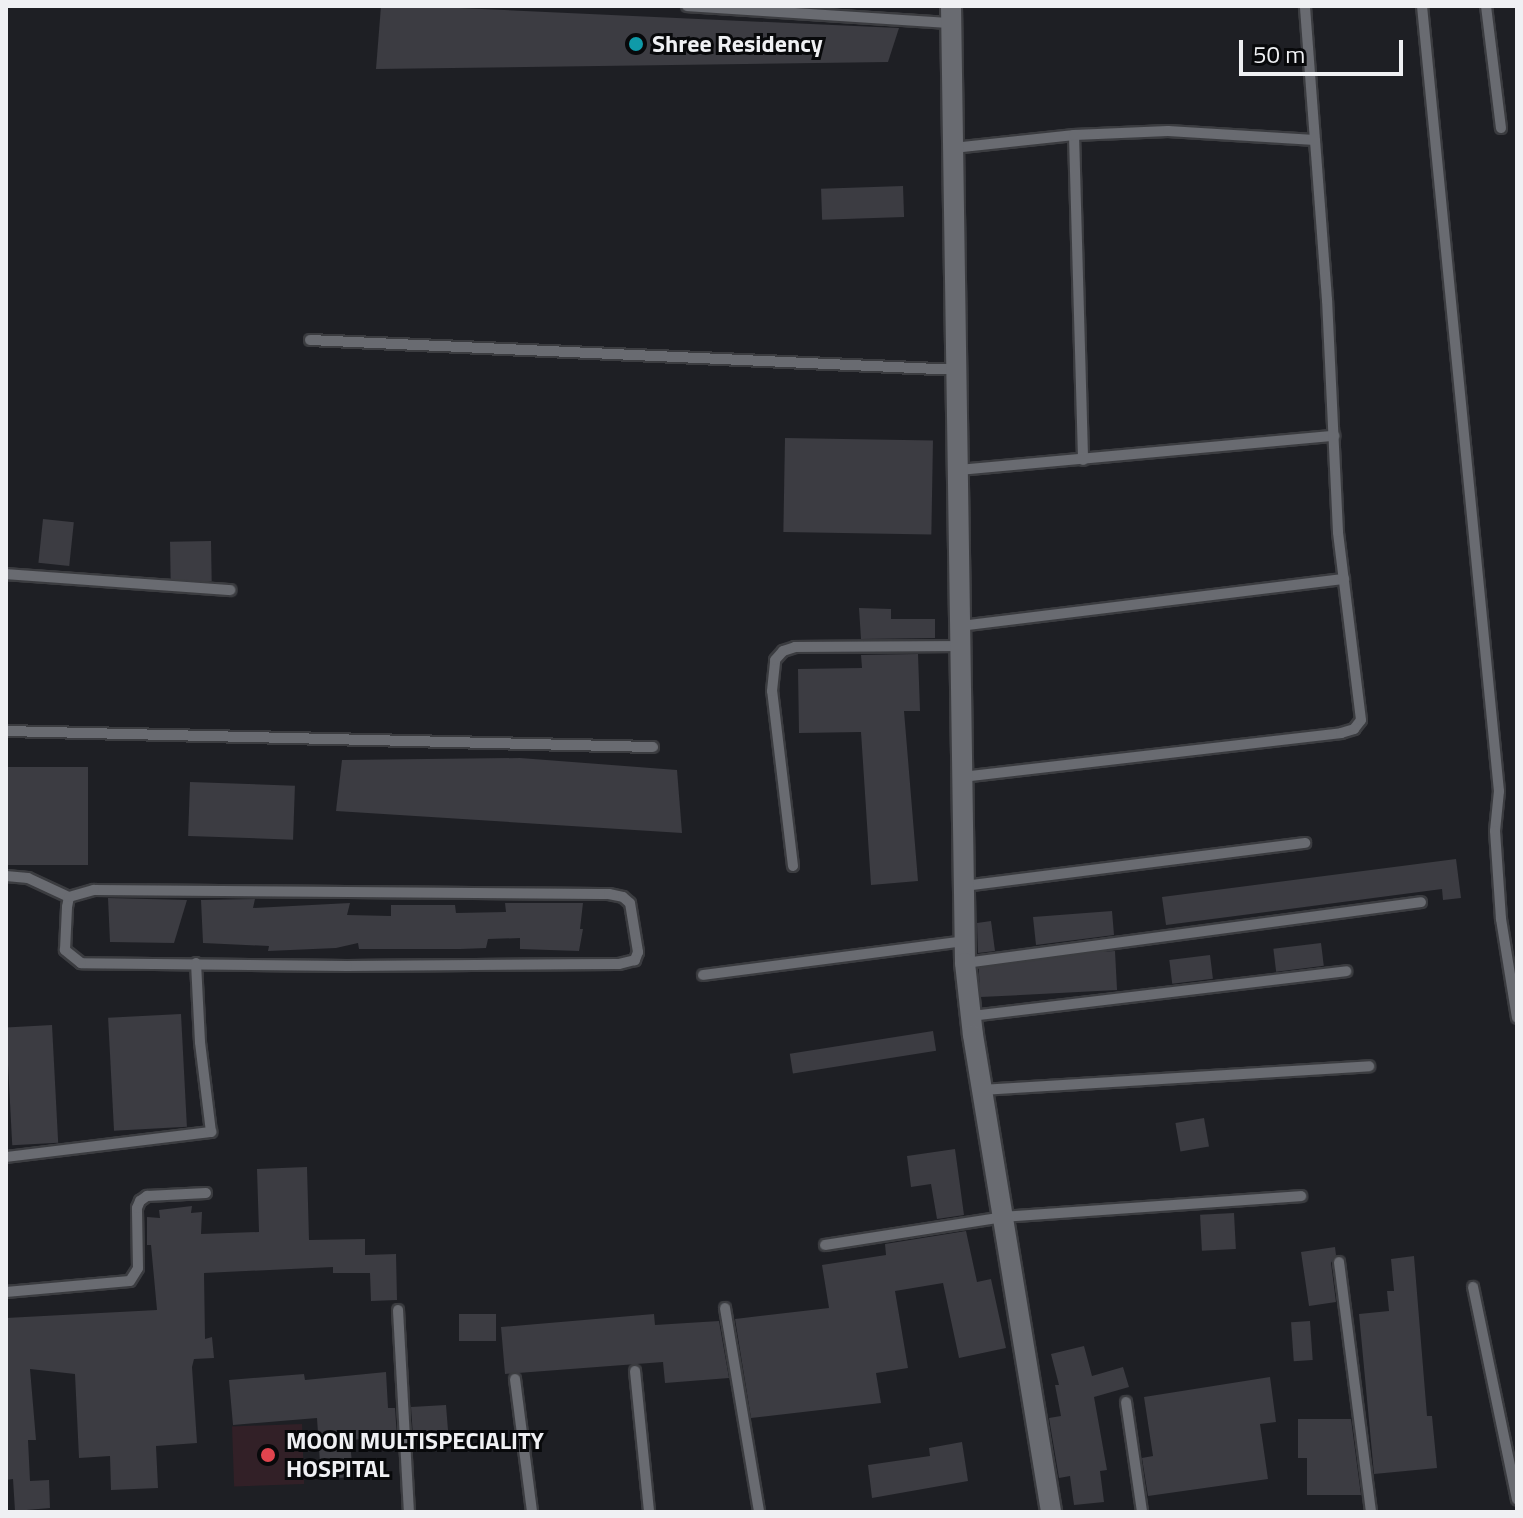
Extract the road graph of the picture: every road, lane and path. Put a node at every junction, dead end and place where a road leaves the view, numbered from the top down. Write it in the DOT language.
graph roads {
  1 [pos="687,6"];
  2 [pos="1305,6"];
  3 [pos="1422,6"];
  4 [pos="1486,6"];
  5 [pos="951,14"];
  6 [pos="1501,128"];
  7 [pos="1074,135"];
  8 [pos="1315,140"];
  9 [pos="953,148"];
  10 [pos="310,340"];
  11 [pos="957,370"];
  12 [pos="1334,436"];
  13 [pos="1083,460"];
  14 [pos="958,470"];
  15 [pos="6,574"];
  16 [pos="1344,579"];
  17 [pos="230,590"];
  18 [pos="960,636"];
  19 [pos="6,731"];
  20 [pos="653,747"];
  21 [pos="962,777"];
  22 [pos="1305,843"];
  23 [pos="793,866"];
  24 [pos="6,876"];
  25 [pos="964,886"];
  26 [pos="69,897"];
  27 [pos="1421,902"];
  28 [pos="965,941"];
  29 [pos="196,963"];
  30 [pos="965,963"];
  31 [pos="1346,971"];
  32 [pos="703,975"];
  33 [pos="971,1016"];
  34 [pos="1517,1018"];
  35 [pos="1369,1066"];
  36 [pos="982,1090"];
  37 [pos="6,1157"];
  38 [pos="206,1193"];
  39 [pos="1301,1196"];
  40 [pos="1003,1217"];
  41 [pos="825,1245"];
  42 [pos="1339,1262"];
  43 [pos="1473,1287"];
  44 [pos="6,1292"];
  45 [pos="725,1308"];
  46 [pos="398,1310"];
  47 [pos="635,1371"];
  48 [pos="515,1379"];
  49 [pos="1126,1402"];
  50 [pos="1517,1499"];
  51 [pos="409,1512"];
  52 [pos="532,1512"];
  53 [pos="649,1512"];
  54 [pos="759,1512"];
  55 [pos="1051,1512"];
  56 [pos="1142,1512"];
  57 [pos="1371,1512"];
  1 -- 5 [label="lane"];
  2 -- 8 [label="lane"];
  3 -- 34 [label="lane"];
  4 -- 6 [label="lane"];
  5 -- 9 [label="street"];
  7 -- 8 [label="lane"];
  7 -- 9 [label="lane"];
  7 -- 13 [label="lane"];
  8 -- 12 [label="lane"];
  9 -- 11 [label="street"];
  10 -- 11 [label="lane"];
  11 -- 14 [label="street"];
  12 -- 13 [label="lane"];
  12 -- 16 [label="lane"];
  13 -- 14 [label="lane"];
  14 -- 18 [label="street"];
  15 -- 17 [label="lane"];
  16 -- 18 [label="lane"];
  16 -- 21 [label="lane"];
  18 -- 21 [label="street"];
  18 -- 23 [label="lane"];
  19 -- 20 [label="lane"];
  21 -- 25 [label="street"];
  22 -- 25 [label="lane"];
  24 -- 26 [label="lane"];
  25 -- 28 [label="street"];
  26 -- 29 [label="lane"];
  26 -- 29 [label="lane"];
  27 -- 30 [label="lane"];
  28 -- 30 [label="street"];
  28 -- 32 [label="lane"];
  29 -- 37 [label="lane"];
  30 -- 33 [label="street"];
  31 -- 33 [label="lane"];
  33 -- 36 [label="street"];
  35 -- 36 [label="lane"];
  36 -- 40 [label="street"];
  38 -- 44 [label="lane"];
  39 -- 40 [label="lane"];
  40 -- 41 [label="lane"];
  40 -- 55 [label="street"];
  42 -- 57 [label="lane"];
  43 -- 50 [label="lane"];
  45 -- 54 [label="lane"];
  46 -- 51 [label="lane"];
  47 -- 53 [label="lane"];
  48 -- 52 [label="lane"];
  49 -- 56 [label="lane"];
}
